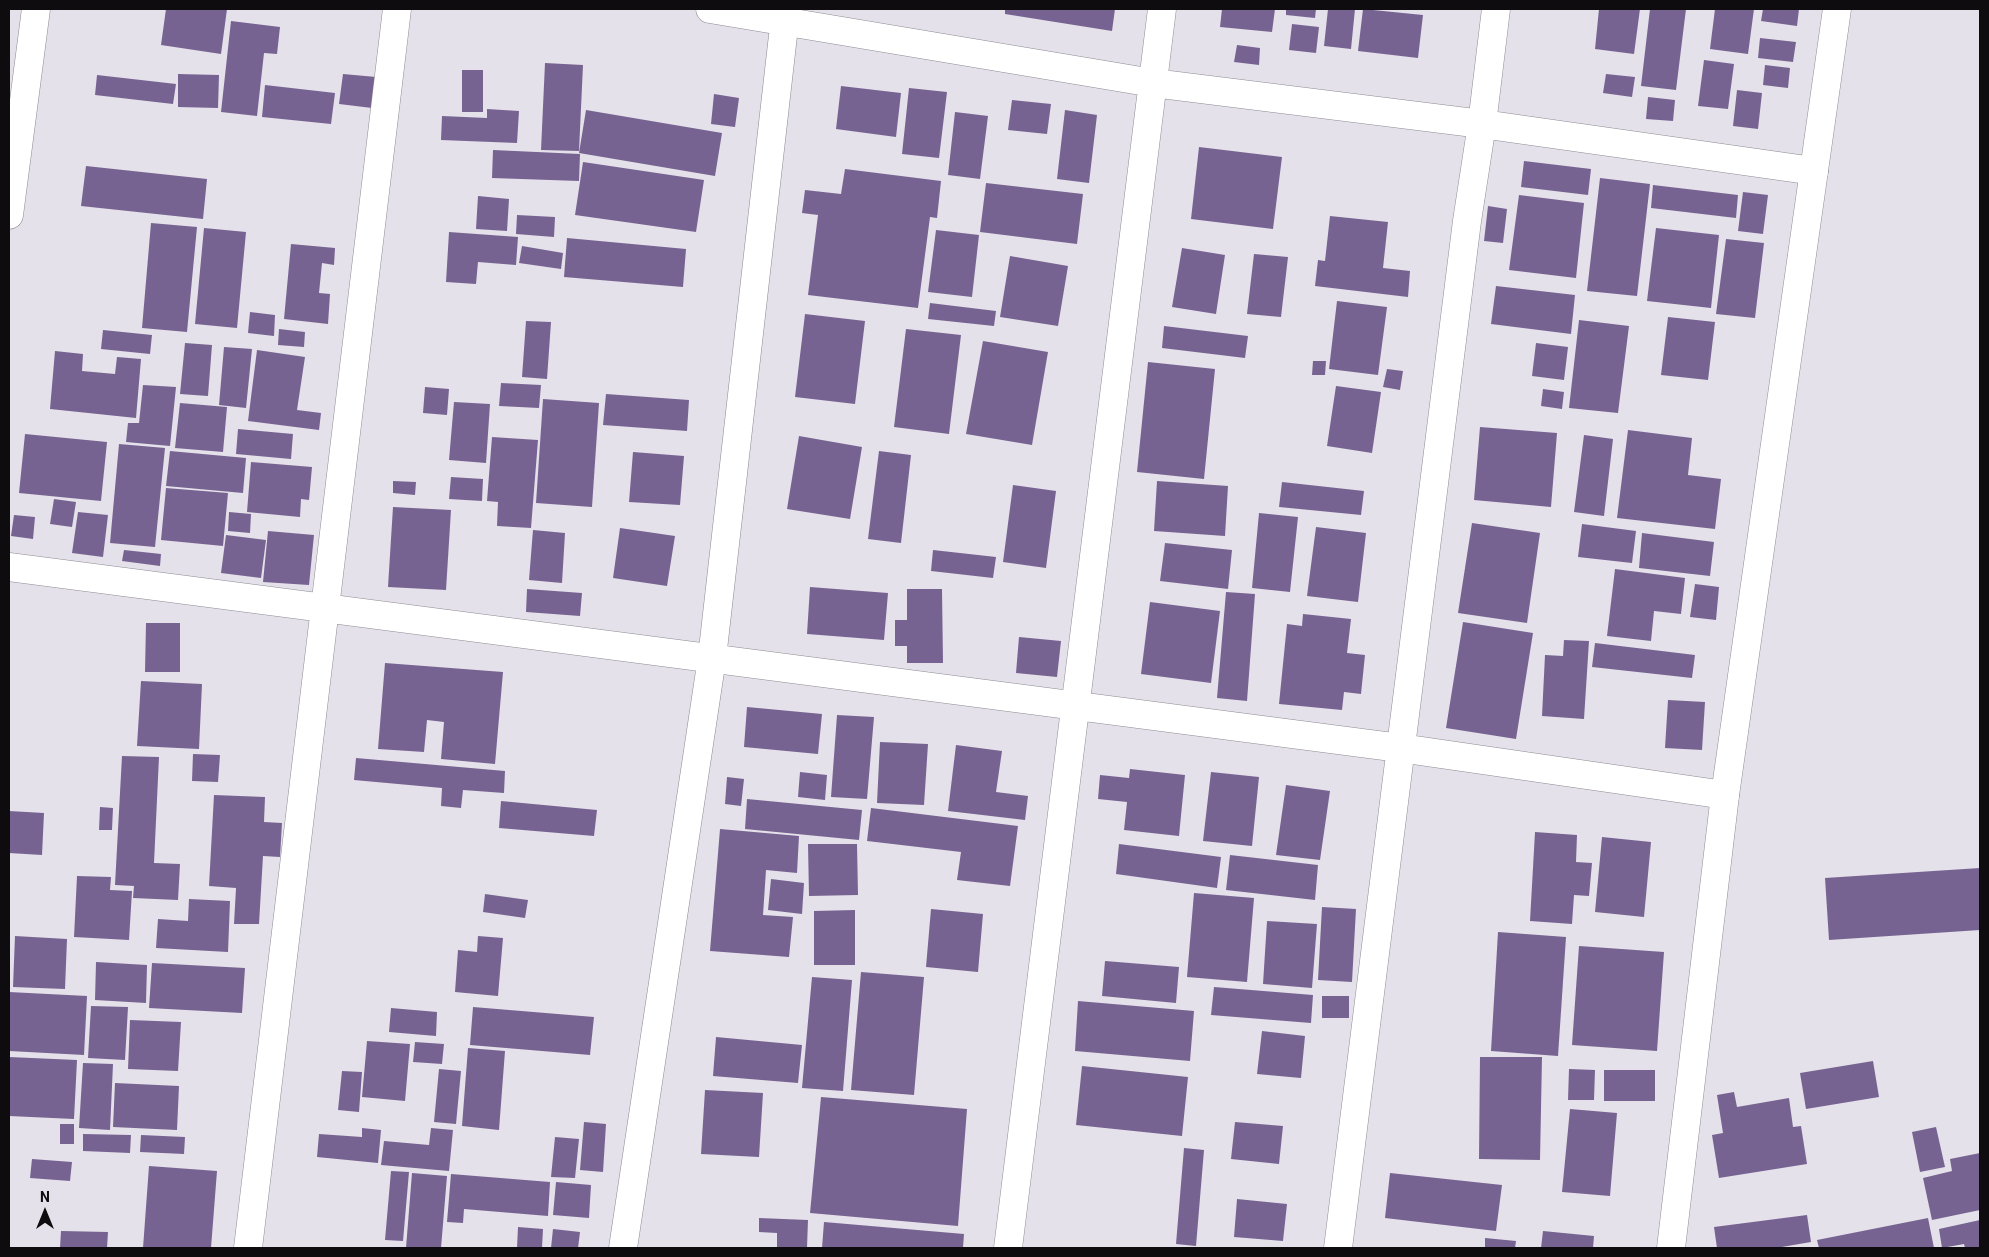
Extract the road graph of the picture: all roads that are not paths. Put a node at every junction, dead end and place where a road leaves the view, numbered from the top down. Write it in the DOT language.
graph roads {
  1 [pos="36,9"];
  2 [pos="397,9"];
  3 [pos="710,9"];
  4 [pos="1162,9"];
  5 [pos="1496,9"];
  6 [pos="1837,9"];
  7 [pos="785,15"];
  8 [pos="1153,83"];
  9 [pos="1482,124"];
  10 [pos="1814,171"];
  11 [pos="9,215"];
  12 [pos="9,567"];
  13 [pos="325,608"];
  14 [pos="712,658"];
  15 [pos="1074,705"];
  16 [pos="1400,748"];
  17 [pos="1725,795"];
  18 [pos="248,1248"];
  19 [pos="623,1248"];
  20 [pos="1008,1248"];
  21 [pos="1338,1248"];
  22 [pos="1672,1248"];
  1 -- 11 [label="street"];
  2 -- 13 [label="street"];
  3 -- 7 [label="street"];
  4 -- 8 [label="street"];
  5 -- 9 [label="street"];
  6 -- 10 [label="street"];
  7 -- 8 [label="street"];
  7 -- 14 [label="street"];
  8 -- 9 [label="street"];
  8 -- 15 [label="street"];
  9 -- 10 [label="street"];
  9 -- 16 [label="street"];
  10 -- 17 [label="street"];
  12 -- 13 [label="street"];
  13 -- 14 [label="street"];
  13 -- 18 [label="street"];
  14 -- 15 [label="street"];
  14 -- 19 [label="street"];
  15 -- 16 [label="street"];
  15 -- 20 [label="street"];
  16 -- 17 [label="street"];
  16 -- 21 [label="street"];
  17 -- 22 [label="street"];
}
